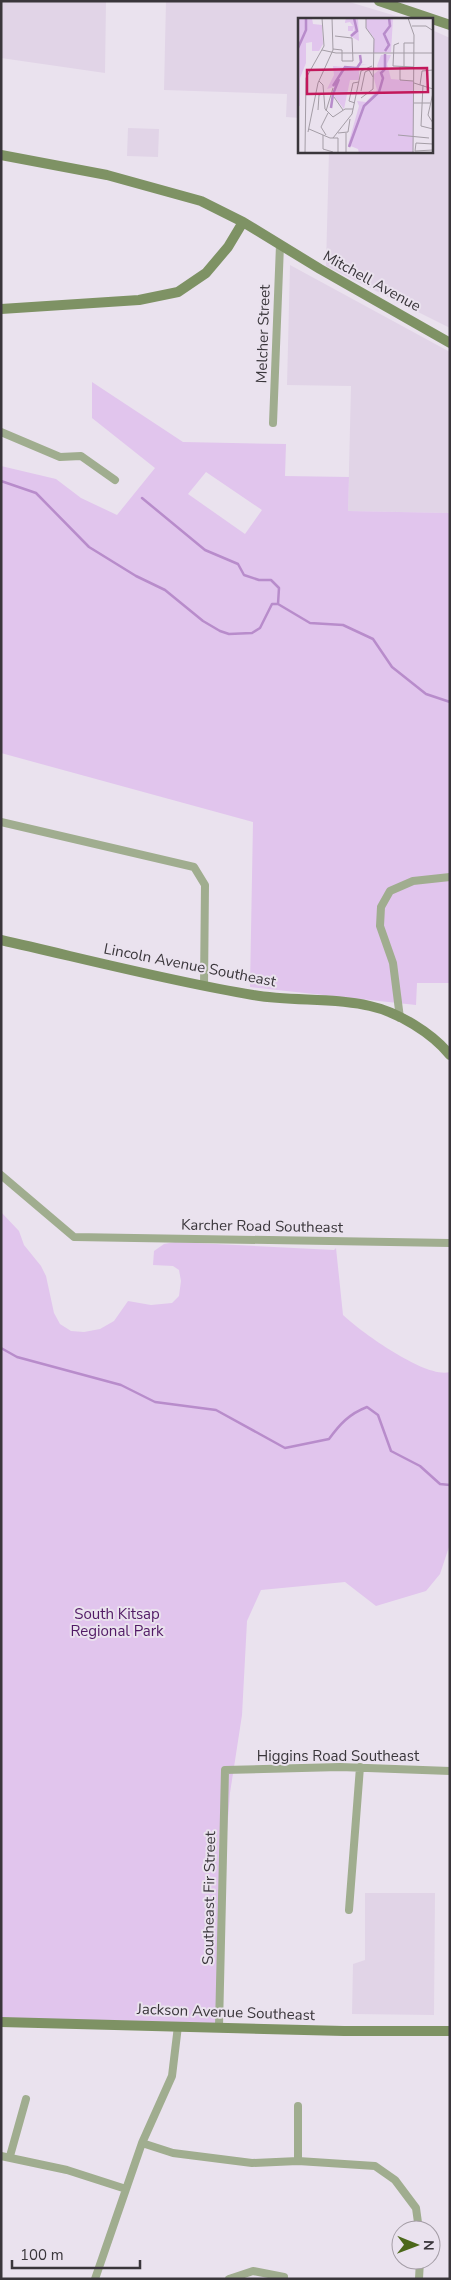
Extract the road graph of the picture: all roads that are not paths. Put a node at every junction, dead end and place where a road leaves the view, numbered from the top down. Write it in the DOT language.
graph roads {
  1 [pos="379,1"];
  2 [pos="429,18"];
  3 [pos="434,20"];
  4 [pos="450,25"];
  5 [pos="1,155"];
  6 [pos="243,222"];
  7 [pos="280,245"];
  8 [pos="1,309"];
  9 [pos="450,343"];
  10 [pos="274,423"];
  11 [pos="1,432"];
  12 [pos="115,480"];
  13 [pos="1,822"];
  14 [pos="450,878"];
  15 [pos="1,940"];
  16 [pos="204,986"];
  17 [pos="400,1018"];
  18 [pos="450,1055"];
  19 [pos="1,1176"];
  20 [pos="450,1243"];
  21 [pos="360,1767"];
  22 [pos="225,1770"];
  23 [pos="450,1771"];
  24 [pos="349,1910"];
  25 [pos="1,2022"];
  26 [pos="178,2026"];
  27 [pos="220,2027"];
  28 [pos="450,2031"];
  29 [pos="26,2099"];
  30 [pos="298,2106"];
  31 [pos="142,2143"];
  32 [pos="6,2156"];
  33 [pos="298,2161"];
  34 [pos="126,2189"];
  35 [pos="418,2220"];
  36 [pos="284,2276"];
  37 [pos="95,2279"];
  38 [pos="228,2279"];
  1 -- 2 [label="street"];
  3 -- 4 [label="street"];
  5 -- 6 [label="street, Mitchell Avenue"];
  6 -- 7 [label="street, Mitchell Avenue"];
  6 -- 8 [label="street"];
  7 -- 9 [label="street, Mitchell Avenue"];
  7 -- 10 [label="street, Melcher Street"];
  11 -- 12 [label="street"];
  13 -- 16 [label="street"];
  14 -- 17 [label="street"];
  15 -- 16 [label="street, Lincoln Avenue Southeast"];
  16 -- 17 [label="street, Lincoln Avenue Southeast"];
  17 -- 18 [label="street, Lincoln Avenue Southeast"];
  19 -- 20 [label="street, Karcher Road Southeast"];
  21 -- 22 [label="street, Higgins Road Southeast"];
  21 -- 23 [label="street, Higgins Road Southeast"];
  21 -- 24 [label="street"];
  22 -- 27 [label="street, Southeast Fir Street"];
  25 -- 26 [label="street, Jackson Avenue Southeast"];
  26 -- 27 [label="street, Jackson Avenue Southeast"];
  26 -- 31 [label="street"];
  27 -- 28 [label="street, Jackson Avenue Southeast"];
  29 -- 32 [label="street"];
  30 -- 33 [label="street"];
  31 -- 33 [label="street"];
  31 -- 34 [label="street"];
  32 -- 34 [label="street"];
  33 -- 35 [label="street"];
  34 -- 37 [label="street"];
  36 -- 38 [label="street"];
}
